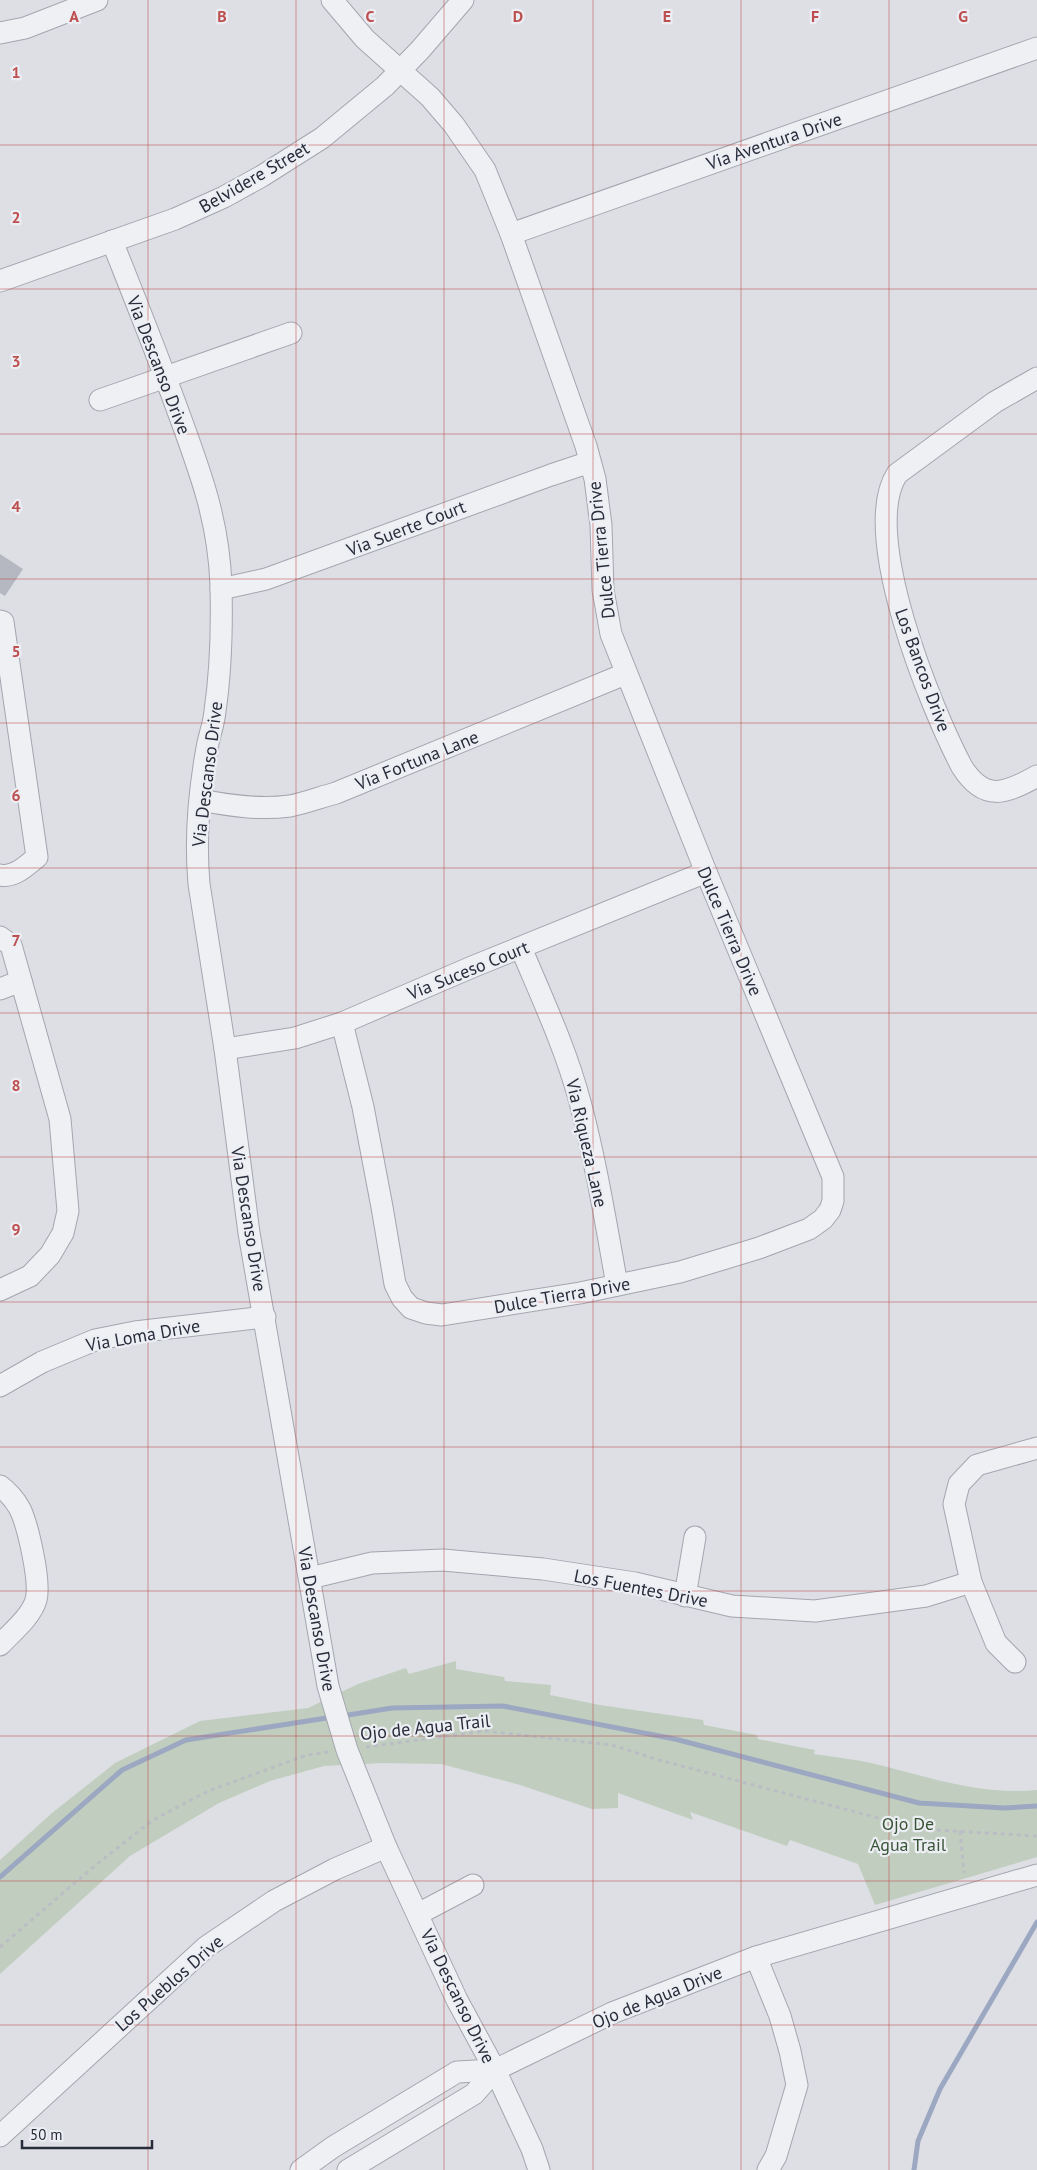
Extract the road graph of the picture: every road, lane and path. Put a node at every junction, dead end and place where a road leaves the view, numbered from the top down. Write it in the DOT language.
graph roads {
  1 [pos="97,0"];
  2 [pos="332,0"];
  3 [pos="463,0"];
  4 [pos="0,33"];
  5 [pos="1037,48"];
  6 [pos="400,71"];
  7 [pos="511,234"];
  8 [pos="112,241"];
  9 [pos="0,281"];
  10 [pos="290,334"];
  11 [pos="165,377"];
  12 [pos="1037,378"];
  13 [pos="100,400"];
  14 [pos="590,462"];
  15 [pos="221,589"];
  16 [pos="0,621"];
  17 [pos="625,674"];
  18 [pos="1037,776"];
  19 [pos="201,800"];
  20 [pos="706,872"];
  21 [pos="0,875"];
  22 [pos="0,937"];
  23 [pos="521,948"];
  24 [pos="21,981"];
  25 [pos="0,990"];
  26 [pos="342,1023"];
  27 [pos="225,1049"];
  28 [pos="617,1285"];
  29 [pos="0,1290"];
  30 [pos="265,1317"];
  31 [pos="0,1386"];
  32 [pos="1037,1448"];
  33 [pos="0,1486"];
  34 [pos="695,1537"];
  35 [pos="310,1578"];
  36 [pos="970,1582"];
  37 [pos="685,1596"];
  38 [pos="0,1645"];
  39 [pos="1015,1662"];
  40 [pos="344,1742"];
  41 [pos="960,1831"];
  42 [pos="1037,1836"];
  43 [pos="386,1847"];
  44 [pos="964,1873"];
  45 [pos="1037,1875"];
  46 [pos="473,1885"];
  47 [pos="418,1914"];
  48 [pos="0,1947"];
  49 [pos="756,1957"];
  50 [pos="495,2070"];
  51 [pos="0,2136"];
  52 [pos="334,2147"];
  53 [pos="301,2170"];
  54 [pos="348,2170"];
  55 [pos="539,2170"];
  56 [pos="768,2170"];
  1 -- 4 [label="street"];
  2 -- 6 [label="street, Dulce Tierra Drive"];
  3 -- 6 [label="street, Belvidere Street"];
  5 -- 7 [label="street, Via Aventura Drive"];
  6 -- 7 [label="street, Dulce Tierra Drive"];
  6 -- 8 [label="street, Belvidere Street"];
  7 -- 14 [label="street, Dulce Tierra Drive"];
  8 -- 9 [label="street, Belvidere Street"];
  8 -- 11 [label="street, Via Descanso Drive"];
  10 -- 11 [label="street"];
  11 -- 13 [label="street"];
  11 -- 15 [label="street, Via Descanso Drive"];
  12 -- 18 [label="street, Los Bancos Drive"];
  14 -- 15 [label="street, Via Suerte Court"];
  14 -- 17 [label="street, Dulce Tierra Drive"];
  15 -- 19 [label="street, Via Descanso Drive"];
  16 -- 21 [label="street"];
  17 -- 19 [label="street, Via Fortuna Lane"];
  17 -- 20 [label="street, Dulce Tierra Drive"];
  19 -- 27 [label="street, Via Descanso Drive"];
  20 -- 23 [label="street, Via Suceso Court"];
  20 -- 28 [label="street, Dulce Tierra Drive"];
  22 -- 24 [label="street"];
  23 -- 26 [label="street, Via Suceso Court"];
  23 -- 28 [label="street, Via Riqueza Lane"];
  24 -- 25 [label="street"];
  24 -- 29 [label="street"];
  26 -- 27 [label="street, Via Suceso Court"];
  26 -- 28 [label="street, Dulce Tierra Drive"];
  27 -- 30 [label="street, Via Descanso Drive"];
  30 -- 31 [label="street, Via Loma Drive"];
  30 -- 35 [label="street, Via Descanso Drive"];
  32 -- 36 [label="street"];
  33 -- 38 [label="street"];
  34 -- 37 [label="street"];
  35 -- 37 [label="street, Los Fuentes Drive"];
  35 -- 40 [label="street, Via Descanso Drive"];
  36 -- 37 [label="street, Los Fuentes Drive"];
  36 -- 39 [label="street"];
  40 -- 41 [label="path, Ojo de Agua Trail"];
  40 -- 43 [label="street, Via Descanso Drive"];
  40 -- 48 [label="path, Ojo de Agua Trail"];
  41 -- 42 [label="path, Ojo de Agua Trail"];
  41 -- 44 [label="path"];
  43 -- 47 [label="street, Via Descanso Drive"];
  43 -- 51 [label="street, Los Pueblos Drive"];
  45 -- 49 [label="street, Ojo de Agua Drive"];
  46 -- 47 [label="street"];
  47 -- 50 [label="street, Via Descanso Drive"];
  49 -- 50 [label="street, Ojo de Agua Drive"];
  49 -- 56 [label="street"];
  50 -- 52 [label="street, Ojo de Agua Drive"];
  50 -- 54 [label="street"];
  50 -- 55 [label="street, Via Descanso Drive"];
  52 -- 53 [label="street, Ojo de Agua Drive"];
  52 -- 54 [label="street"];
}
